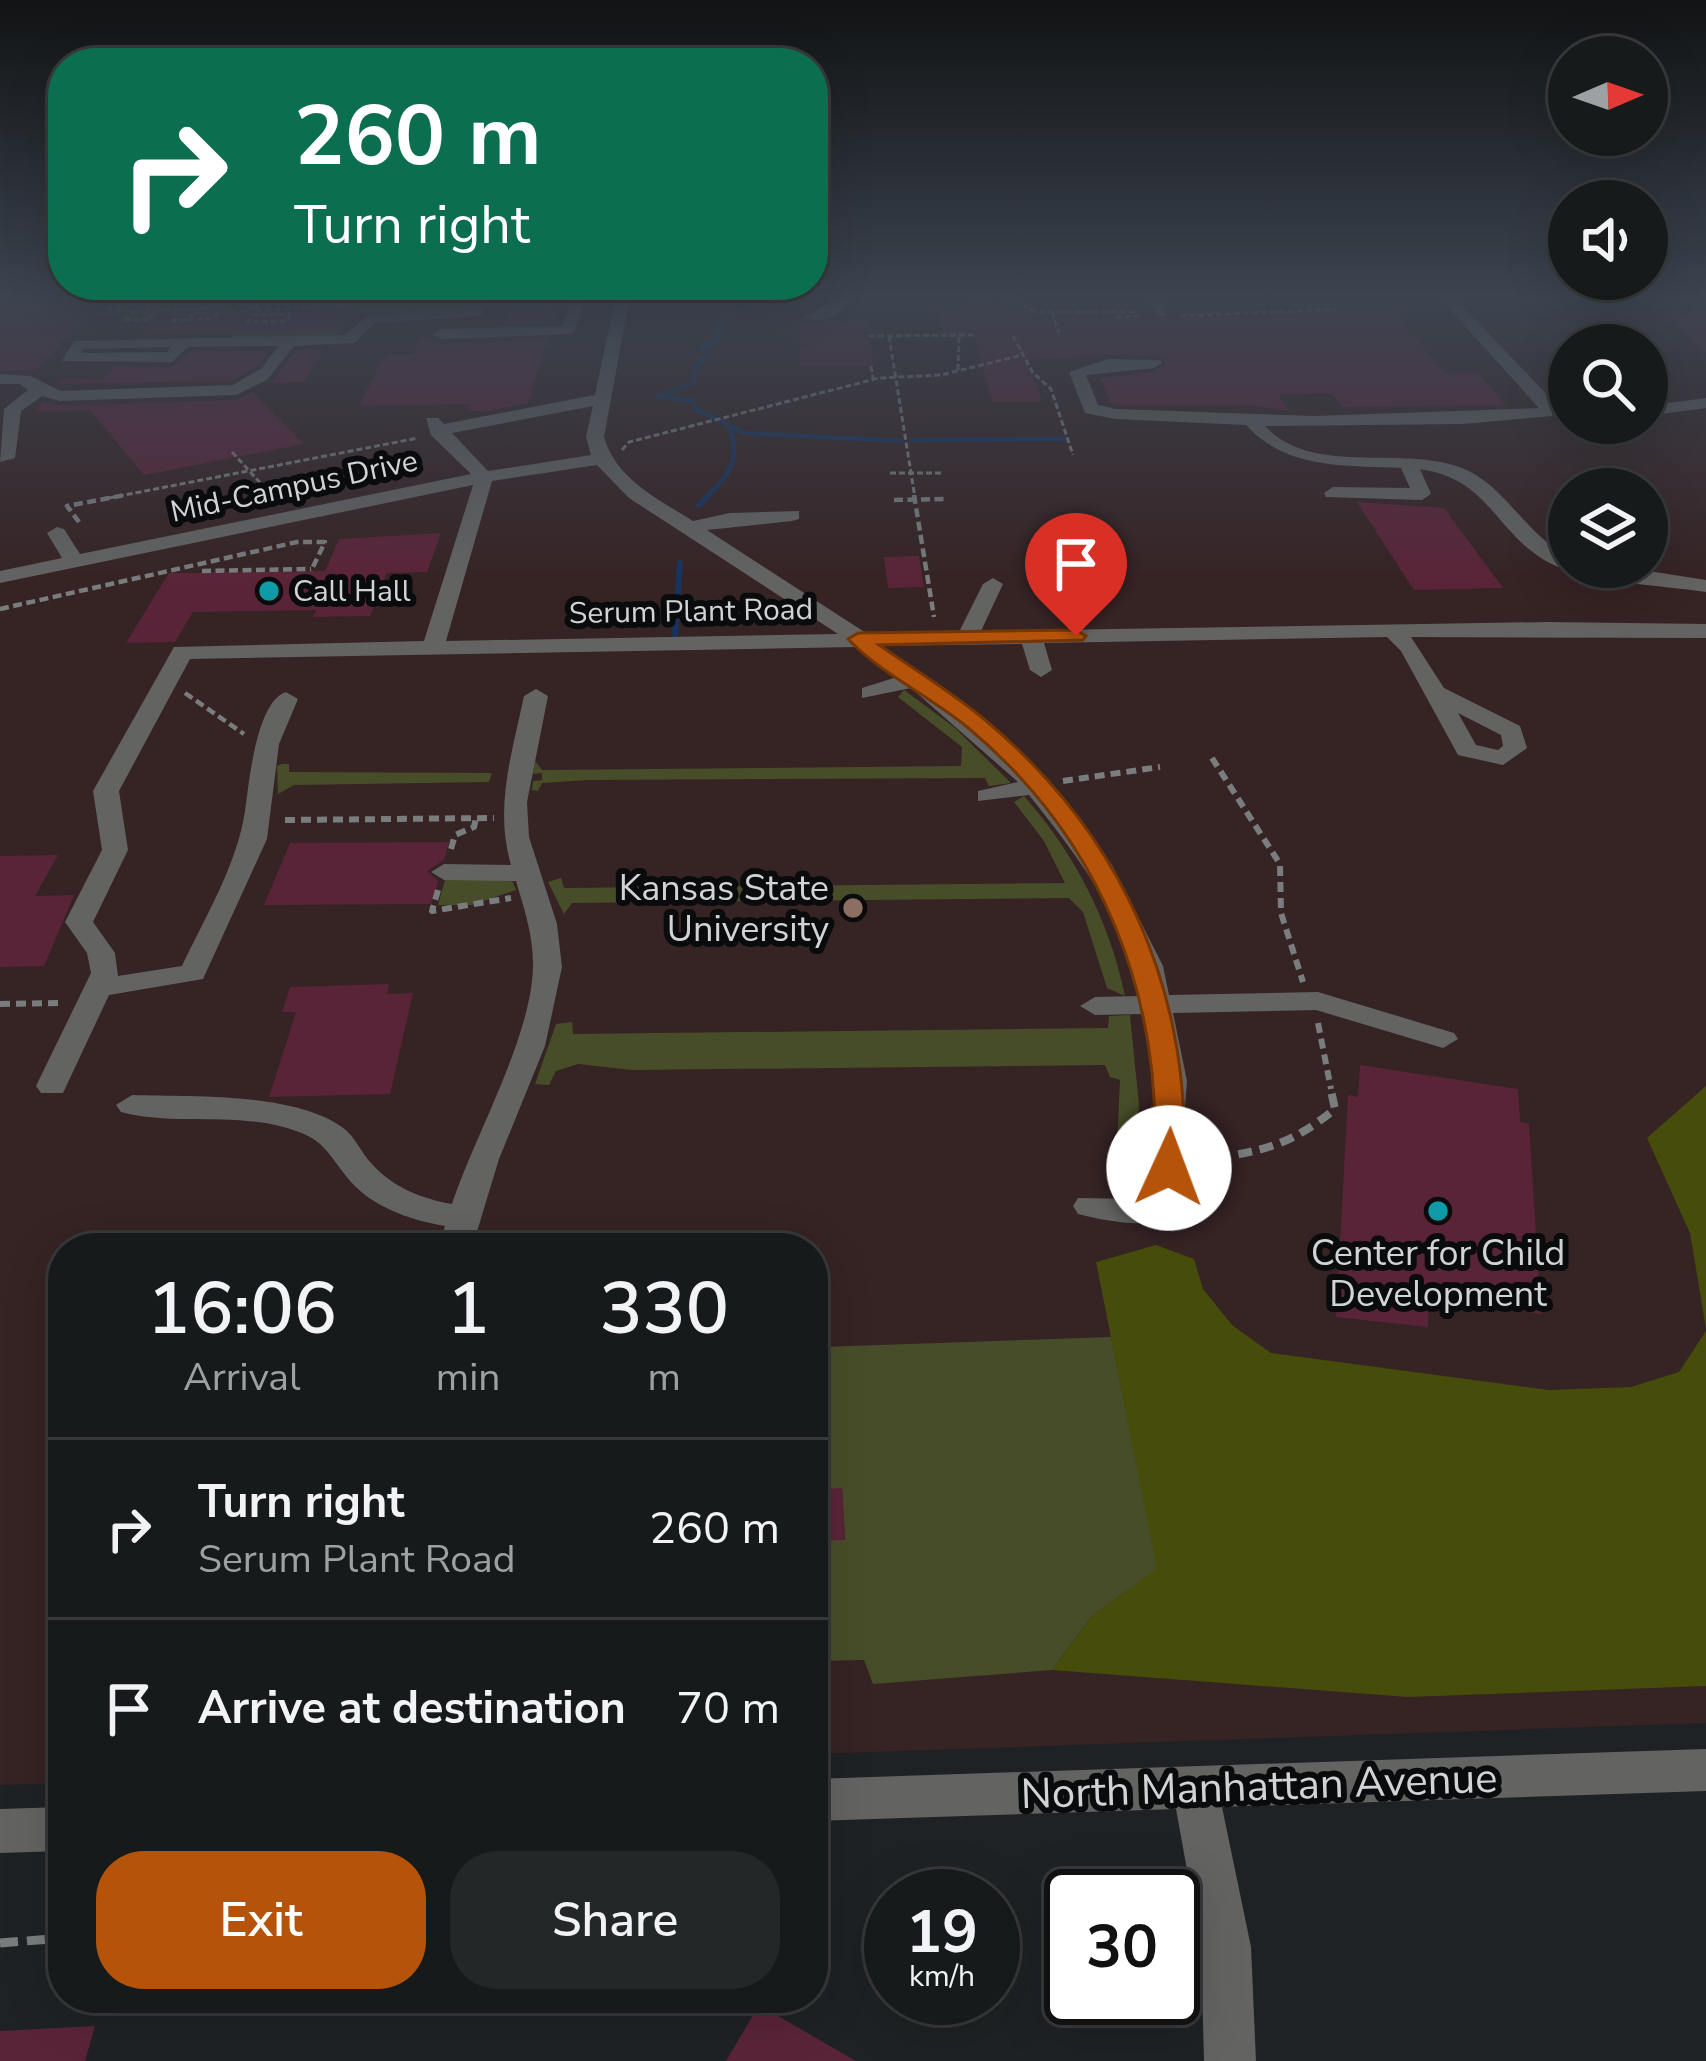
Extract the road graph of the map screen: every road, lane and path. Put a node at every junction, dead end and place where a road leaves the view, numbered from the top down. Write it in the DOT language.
graph roads {
  1 [pos="36,391"];
  2 [pos="46,391"];
  3 [pos="201,391"];
  4 [pos="602,391"];
  5 [pos="827,391"];
  6 [pos="900,391"];
  7 [pos="1052,391"];
  8 [pos="1084,391"];
  9 [pos="1533,391"];
  10 [pos="602,399"];
  11 [pos="1706,404"];
  12 [pos="1547,406"];
  13 [pos="1668,409"];
  14 [pos="1317,420"];
  15 [pos="1250,421"];
  16 [pos="696,425"];
  17 [pos="437,429"];
  18 [pos="232,452"];
  19 [pos="1073,455"];
  20 [pos="0,457"];
  21 [pos="1311,457"];
  22 [pos="601,459"];
  23 [pos="1408,462"];
  24 [pos="250,470"];
  25 [pos="943,472"];
  26 [pos="890,473"];
  27 [pos="912,473"];
  28 [pos="484,478"];
  29 [pos="948,499"];
  30 [pos="894,500"];
  31 [pos="914,500"];
  32 [pos="792,515"];
  33 [pos="293,517"];
  34 [pos="689,528"];
  35 [pos="57,533"];
  36 [pos="87,533"];
  37 [pos="1548,553"];
  38 [pos="208,561"];
  39 [pos="75,562"];
  40 [pos="0,577"];
  41 [pos="1668,580"];
  42 [pos="993,584"];
  43 [pos="1706,586"];
  44 [pos="0,609"];
  45 [pos="1392,630"];
  46 [pos="1706,631"];
  47 [pos="1030,637"];
  48 [pos="938,638"];
  49 [pos="967,638"];
  50 [pos="858,639"];
  51 [pos="434,645"];
  52 [pos="1041,670"];
  53 [pos="916,680"];
  54 [pos="178,688"];
  55 [pos="870,693"];
  56 [pos="1436,693"];
  57 [pos="536,696"];
  58 [pos="286,699"];
  59 [pos="250,738"];
  60 [pos="1160,767"];
  61 [pos="1039,785"];
  62 [pos="987,796"];
  63 [pos="257,821"];
  64 [pos="444,872"];
  65 [pos="522,882"];
  66 [pos="100,988"];
  67 [pos="73,1003"];
  68 [pos="0,1004"];
  69 [pos="1095,1006"];
  70 [pos="1157,1006"];
  71 [pos="1443,1040"];
  72 [pos="52,1086"];
  73 [pos="132,1105"];
  74 [pos="1090,1206"];
  75 [pos="460,1232"];
  76 [pos="1706,1770"];
  77 [pos="1195,1787"];
  78 [pos="828,1799"];
  79 [pos="48,1829"];
  80 [pos="0,1831"];
  81 [pos="48,1939"];
  82 [pos="0,1943"];
  83 [pos="1230,2061"];
  1 -- 20 [label="street"];
  2 -- 3 [label="street"];
  4 -- 10 [label="street"];
  5 -- 16 [label="path"];
  6 -- 27 [label="path"];
  7 -- 19 [label="path"];
  8 -- 15 [label="street"];
  9 -- 12 [label="street"];
  10 -- 17 [label="street"];
  10 -- 22 [label="street"];
  11 -- 13 [label="street"];
  12 -- 14 [label="street"];
  14 -- 15 [label="street"];
  14 -- 21 [label="street"];
  15 -- 21 [label="street"];
  17 -- 24 [label="path"];
  17 -- 28 [label="street"];
  18 -- 24 [label="path"];
  21 -- 23 [label="street"];
  21 -- 23 [label="street"];
  22 -- 28 [label="street, Mid-Campus Drive"];
  22 -- 34 [label="street"];
  23 -- 37 [label="street"];
  24 -- 33 [label="path"];
  24 -- 36 [label="path"];
  25 -- 27 [label="path"];
  26 -- 27 [label="path"];
  27 -- 31 [label="path"];
  28 -- 33 [label="street, Mid-Campus Drive"];
  28 -- 51 [label="street"];
  29 -- 31 [label="path"];
  30 -- 31 [label="path"];
  31 -- 48 [label="path"];
  32 -- 34 [label="street"];
  33 -- 39 [label="street, Mid-Campus Drive"];
  34 -- 50 [label="street"];
  35 -- 39 [label="street"];
  38 -- 38 [label="path"];
  38 -- 44 [label="path"];
  39 -- 40 [label="street, Mid-Campus Drive"];
  41 -- 43 [label="street"];
  42 -- 49 [label="street"];
  45 -- 46 [label="street, Serum Plant Road"];
  45 -- 47 [label="street, Serum Plant Road"];
  45 -- 56 [label="street"];
  47 -- 49 [label="street, Serum Plant Road"];
  47 -- 52 [label="street"];
  48 -- 49 [label="street, Serum Plant Road"];
  48 -- 50 [label="street, Serum Plant Road"];
  50 -- 51 [label="street, Serum Plant Road"];
  50 -- 53 [label="street"];
  51 -- 66 [label="street, Serum Plant Road"];
  53 -- 55 [label="street"];
  53 -- 61 [label="street"];
  54 -- 59 [label="path"];
  57 -- 65 [label="street"];
  58 -- 63 [label="street"];
  60 -- 61 [label="path"];
  61 -- 62 [label="street"];
  61 -- 70 [label="street"];
  63 -- 65 [label="path"];
  63 -- 66 [label="street"];
  64 -- 65 [label="street"];
  65 -- 75 [label="street"];
  66 -- 72 [label="street"];
  67 -- 68 [label="path"];
  69 -- 70 [label="street"];
  70 -- 71 [label="street"];
  70 -- 74 [label="street"];
  73 -- 75 [label="street"];
  76 -- 77 [label="street, North Manhattan Avenue"];
  77 -- 78 [label="street, North Manhattan Avenue"];
  77 -- 83 [label="street"];
  79 -- 80 [label="street"];
  81 -- 82 [label="path"];
}
